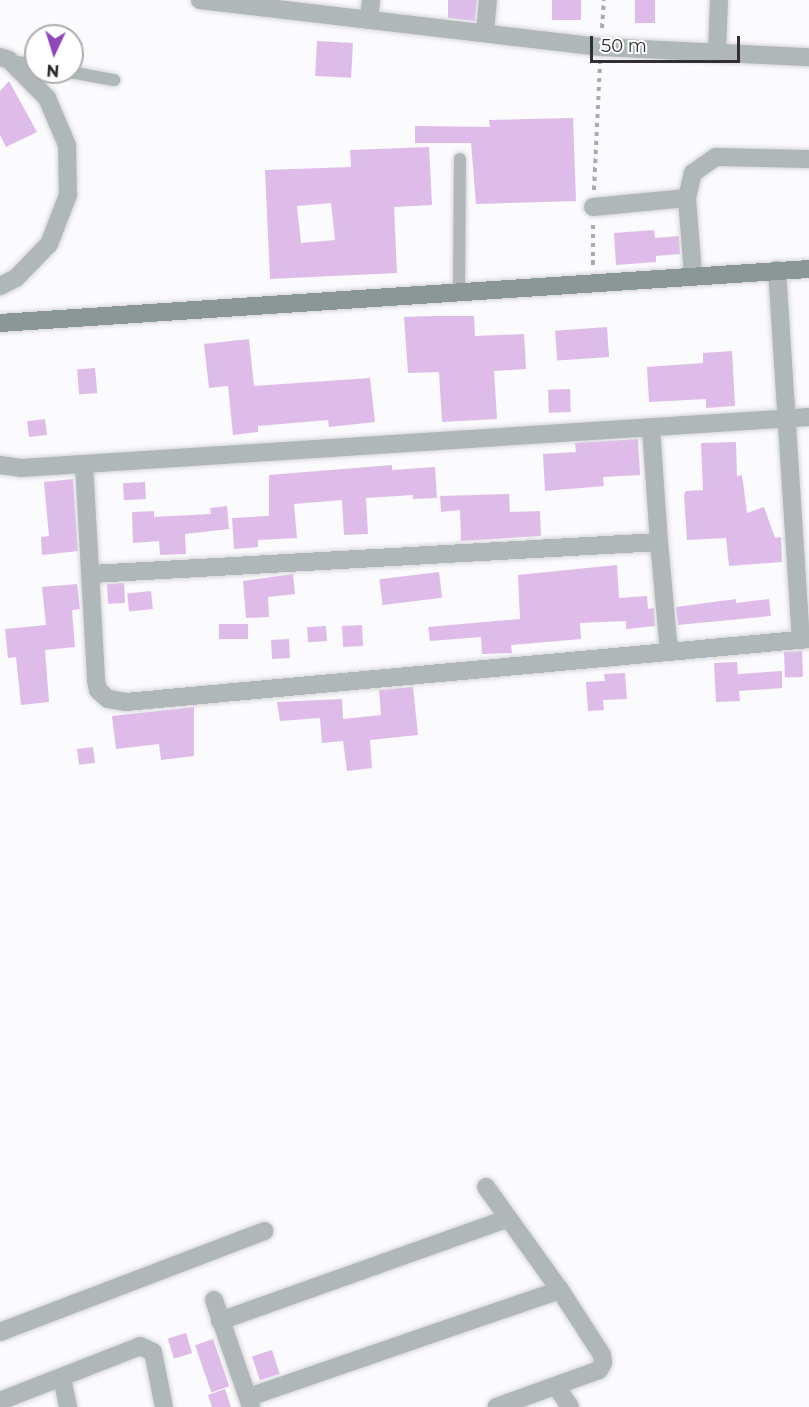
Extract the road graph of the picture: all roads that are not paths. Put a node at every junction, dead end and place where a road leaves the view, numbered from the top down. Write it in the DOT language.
graph roads {
  1 [pos="200,0"];
  2 [pos="371,0"];
  3 [pos="488,0"];
  4 [pos="719,0"];
  5 [pos="253,3"];
  6 [pos="369,20"];
  7 [pos="485,33"];
  8 [pos="717,52"];
  9 [pos="809,57"];
  10 [pos="4,59"];
  11 [pos="24,63"];
  12 [pos="84,75"];
  13 [pos="114,80"];
  14 [pos="460,159"];
  15 [pos="809,159"];
  16 [pos="687,198"];
  17 [pos="593,207"];
  18 [pos="809,269"];
  19 [pos="777,270"];
  20 [pos="693,275"];
  21 [pos="0,286"];
  22 [pos="459,293"];
  23 [pos="0,323"];
  24 [pos="809,417"];
  25 [pos="786,419"];
  26 [pos="651,428"];
  27 [pos="84,464"];
  28 [pos="0,465"];
  29 [pos="659,542"];
  30 [pos="92,574"];
  31 [pos="805,640"];
  32 [pos="669,651"];
  33 [pos="486,1187"];
  34 [pos="506,1219"];
  35 [pos="264,1231"];
  36 [pos="560,1290"];
  37 [pos="214,1300"];
  38 [pos="220,1321"];
  39 [pos="0,1332"];
  40 [pos="62,1378"];
  41 [pos="556,1386"];
  42 [pos="0,1401"];
  43 [pos="250,1402"];
  44 [pos="68,1407"];
  45 [pos="164,1407"];
  46 [pos="496,1407"];
  47 [pos="570,1407"];
  1 -- 5 [label="street"];
  2 -- 6 [label="street"];
  3 -- 7 [label="street"];
  4 -- 8 [label="street"];
  5 -- 6 [label="street"];
  6 -- 7 [label="street"];
  7 -- 8 [label="street"];
  8 -- 9 [label="street"];
  10 -- 11 [label="lane"];
  10 -- 21 [label="street"];
  12 -- 13 [label="lane"];
  14 -- 22 [label="lane"];
  15 -- 16 [label="street"];
  16 -- 17 [label="street"];
  16 -- 20 [label="street"];
  18 -- 19 [label="street"];
  19 -- 20 [label="street"];
  19 -- 25 [label="street"];
  20 -- 22 [label="street"];
  22 -- 23 [label="street"];
  24 -- 25 [label="street"];
  25 -- 26 [label="street"];
  25 -- 31 [label="street"];
  26 -- 27 [label="street"];
  26 -- 29 [label="street"];
  27 -- 28 [label="street"];
  27 -- 30 [label="street"];
  29 -- 30 [label="street"];
  29 -- 32 [label="street"];
  30 -- 32 [label="street"];
  31 -- 32 [label="street"];
  33 -- 34 [label="street"];
  34 -- 36 [label="street"];
  34 -- 38 [label="street"];
  35 -- 39 [label="street"];
  36 -- 41 [label="street"];
  36 -- 43 [label="street"];
  37 -- 38 [label="street"];
  38 -- 43 [label="street"];
  40 -- 42 [label="street"];
  40 -- 44 [label="street"];
  40 -- 45 [label="street"];
  41 -- 46 [label="street"];
  41 -- 47 [label="street"];
}
